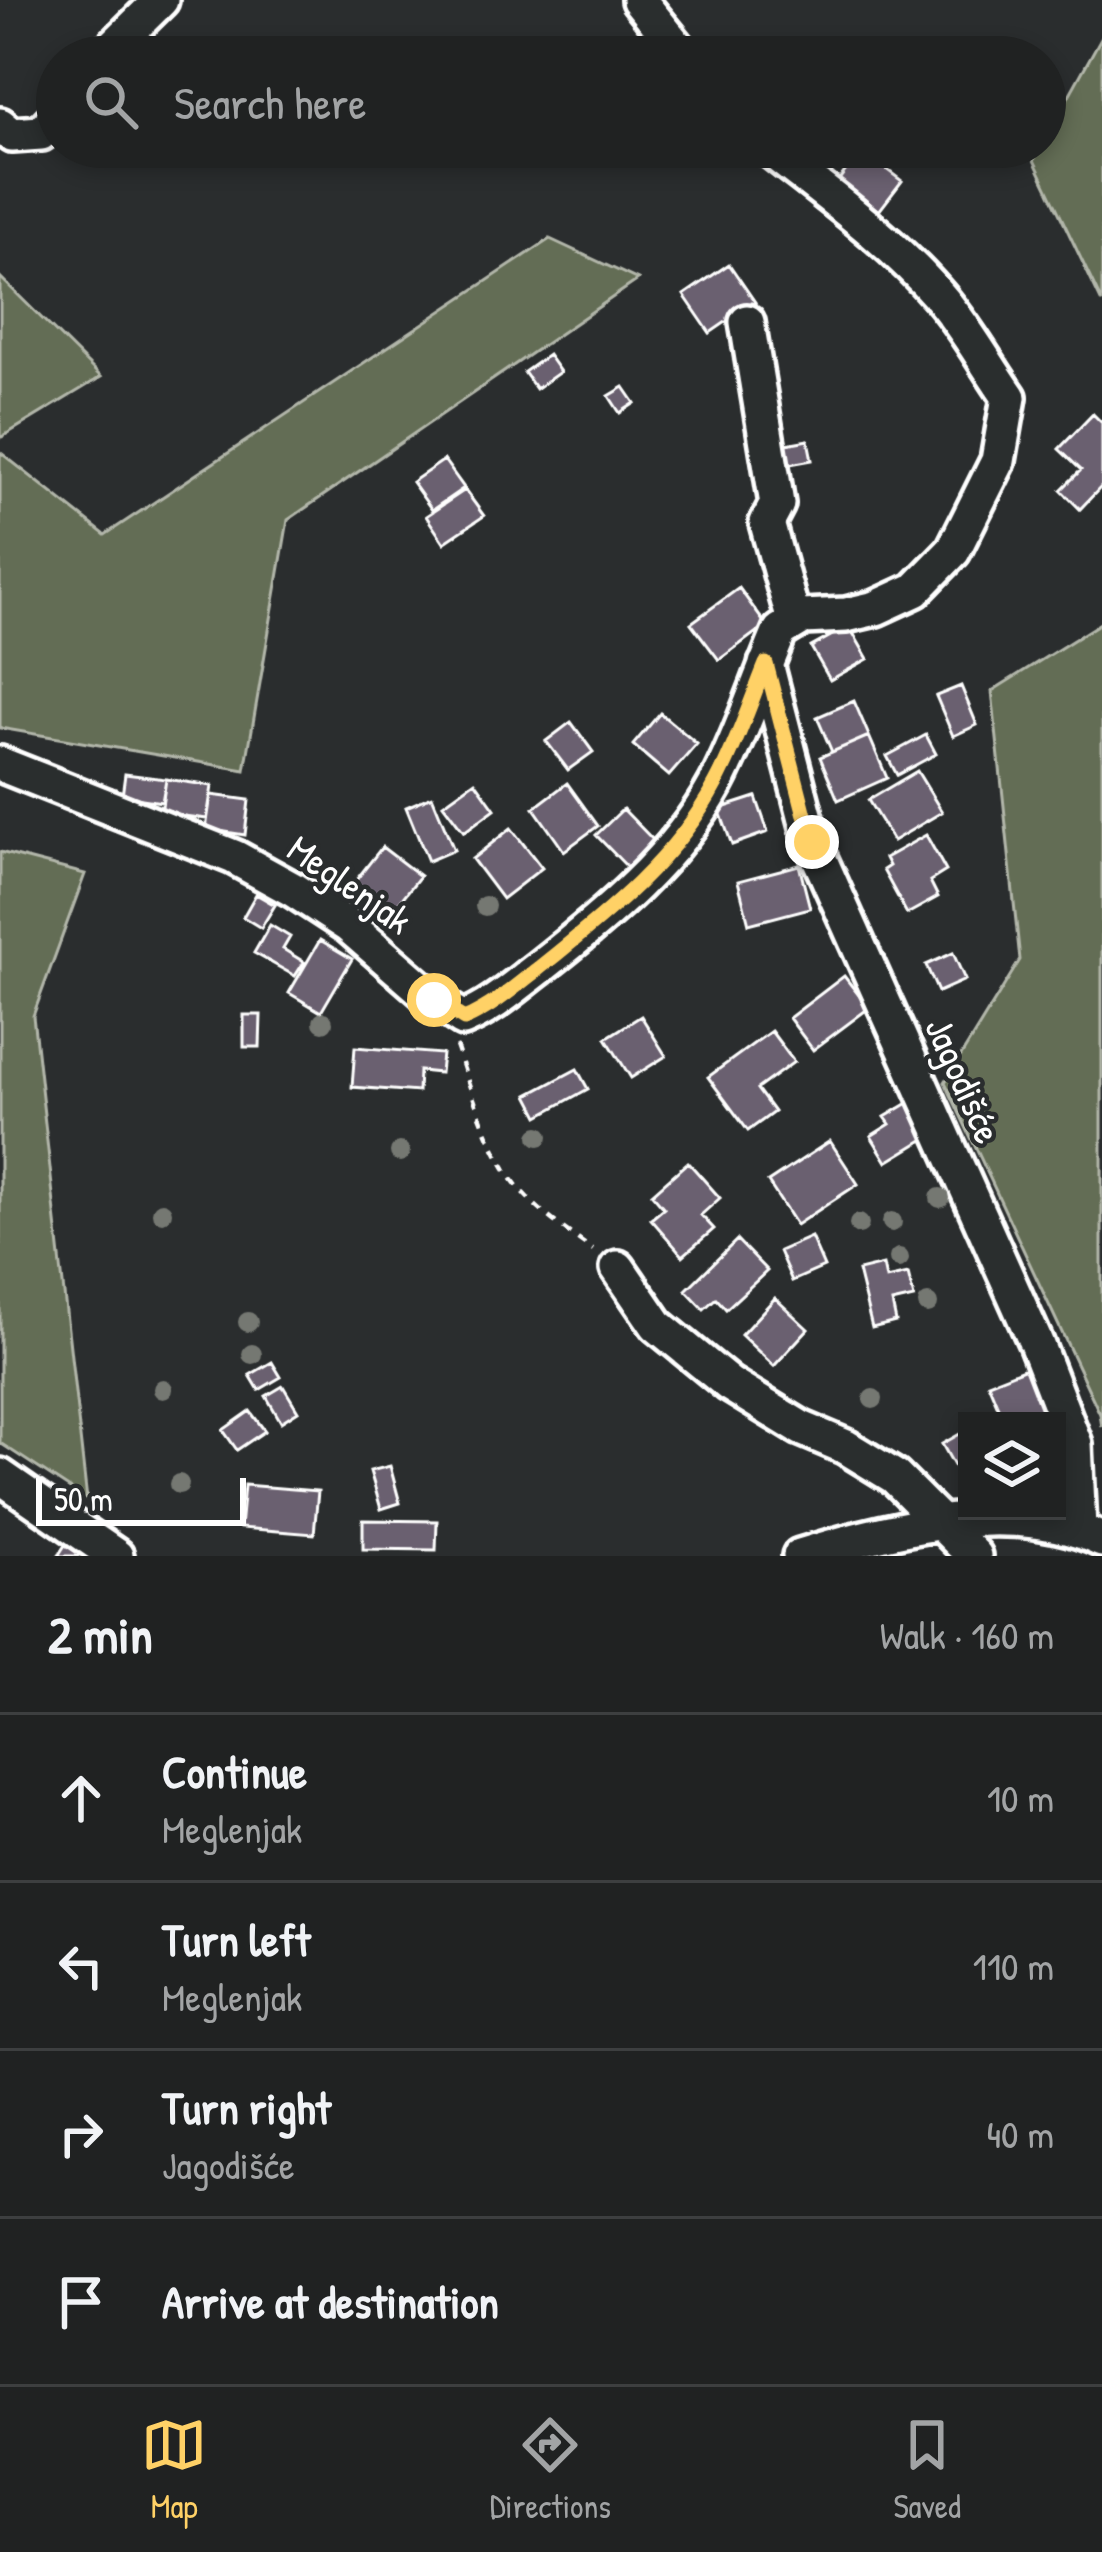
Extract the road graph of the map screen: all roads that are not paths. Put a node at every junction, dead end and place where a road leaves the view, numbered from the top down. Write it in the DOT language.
graph roads {
  1 [pos="161,0"];
  2 [pos="639,0"];
  3 [pos="124,36"];
  4 [pos="668,36"];
  5 [pos="0,125"];
  6 [pos="36,133"];
  7 [pos="793,168"];
  8 [pos="747,322"];
  9 [pos="794,621"];
  10 [pos="766,664"];
  11 [pos="0,764"];
  12 [pos="617,1268"];
  13 [pos="0,1476"];
  14 [pos="939,1522"];
  15 [pos="1090,1534"];
  16 [pos="116,1556"];
  17 [pos="800,1556"];
  18 [pos="974,1556"];
  1 -- 3 [label="street"];
  2 -- 4 [label="street"];
  5 -- 6 [label="street"];
  7 -- 9 [label="street"];
  8 -- 9 [label="street"];
  9 -- 10 [label="street"];
  10 -- 11 [label="street, Meglenjak"];
  10 -- 15 [label="street, Jagodišće"];
  12 -- 14 [label="street"];
  13 -- 16 [label="street"];
  14 -- 15 [label="street"];
  14 -- 17 [label="street"];
  14 -- 18 [label="street"];
}
